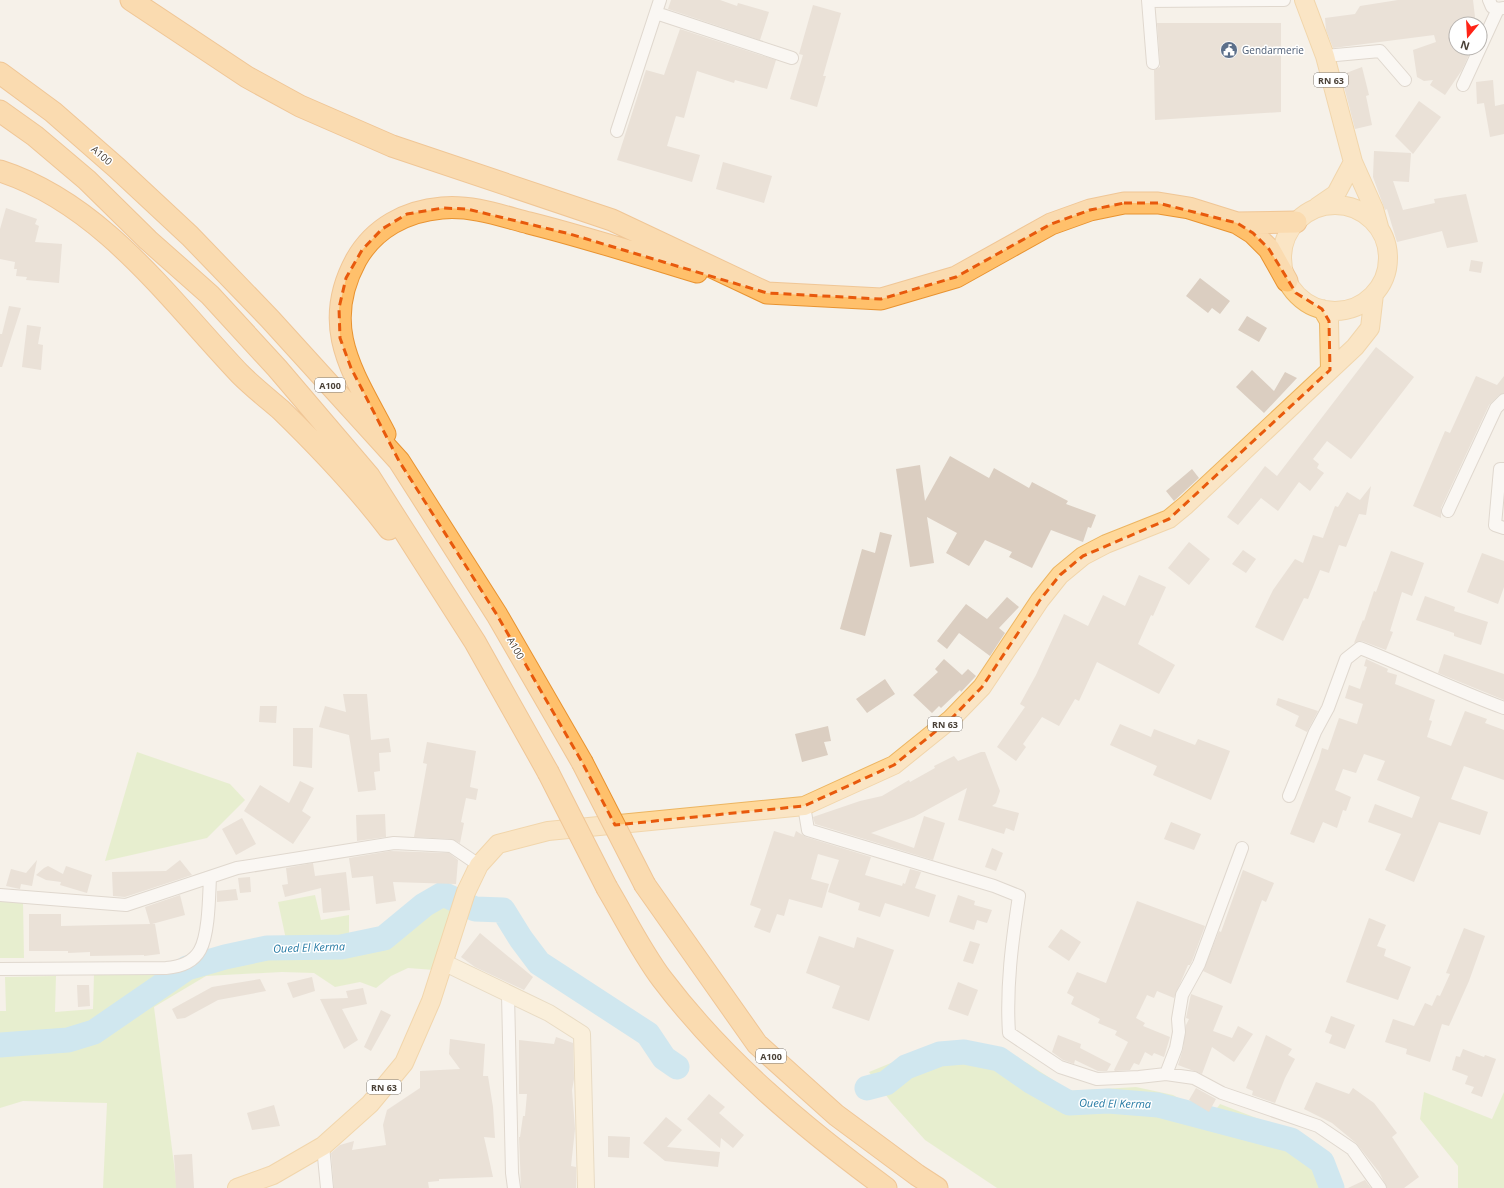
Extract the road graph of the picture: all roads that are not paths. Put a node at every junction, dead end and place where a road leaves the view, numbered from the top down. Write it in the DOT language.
graph roads {
  1 [pos="660,0"];
  2 [pos="1148,0"];
  3 [pos="1284,0"];
  4 [pos="1304,0"];
  5 [pos="1489,0"];
  6 [pos="136,3"];
  7 [pos="1501,8"];
  8 [pos="656,13"];
  9 [pos="1325,56"];
  10 [pos="792,58"];
  11 [pos="1153,63"];
  12 [pos="0,73"];
  13 [pos="1405,80"];
  14 [pos="1463,85"];
  15 [pos="0,111"];
  16 [pos="617,131"];
  17 [pos="1353,162"];
  18 [pos="0,171"];
  19 [pos="1314,209"];
  20 [pos="1296,222"];
  21 [pos="1237,223"];
  22 [pos="1380,230"];
  23 [pos="1287,280"];
  24 [pos="767,293"];
  25 [pos="1374,294"];
  26 [pos="1322,309"];
  27 [pos="1330,370"];
  28 [pos="1504,400"];
  29 [pos="399,461"];
  30 [pos="1504,469"];
  31 [pos="1448,511"];
  32 [pos="1504,528"];
  33 [pos="475,642"];
  34 [pos="1504,708"];
  35 [pos="1289,796"];
  36 [pos="804,806"];
  37 [pos="1242,848"];
  38 [pos="479,865"];
  39 [pos="210,877"];
  40 [pos="0,895"];
  41 [pos="445,963"];
  42 [pos="0,969"];
  43 [pos="508,994"];
  44 [pos="1166,1074"];
  45 [pos="323,1146"];
  46 [pos="237,1188"];
  47 [pos="326,1188"];
  48 [pos="514,1188"];
  49 [pos="586,1188"];
  50 [pos="886,1188"];
  51 [pos="937,1188"];
  52 [pos="1380,1188"];
  1 -- 8 [label="street"];
  2 -- 3 [label="street"];
  2 -- 11 [label="street"];
  4 -- 9 [label="main road, RN 63"];
  5 -- 7 [label="street"];
  6 -- 24 [label="highway"];
  7 -- 14 [label="street"];
  8 -- 10 [label="street"];
  8 -- 16 [label="street"];
  9 -- 13 [label="street"];
  9 -- 17 [label="main road, RN 63"];
  12 -- 29 [label="highway, A100 / A100"];
  15 -- 33 [label="highway, A100 / A100"];
  17 -- 19 [label="main road"];
  17 -- 22 [label="main road"];
  18 -- 33 [label="highway"];
  19 -- 20 [label="main road"];
  19 -- 22 [label="main road"];
  20 -- 21 [label="highway"];
  20 -- 23 [label="main road"];
  21 -- 23 [label="highway"];
  21 -- 24 [label="highway"];
  22 -- 25 [label="main road"];
  23 -- 26 [label="main road"];
  24 -- 29 [label="highway"];
  25 -- 26 [label="main road"];
  25 -- 27 [label="main road"];
  26 -- 27 [label="main road"];
  27 -- 36 [label="main road, RN 63"];
  28 -- 31 [label="street"];
  29 -- 51 [label="highway, A100 / A100, bridge"];
  30 -- 32 [label="street"];
  33 -- 50 [label="highway, A100 / A100, bridge"];
  34 -- 35 [label="street"];
  36 -- 38 [label="main road, RN 63"];
  36 -- 44 [label="street"];
  37 -- 44 [label="street"];
  38 -- 39 [label="street"];
  38 -- 41 [label="main road, RN 63"];
  39 -- 40 [label="street"];
  39 -- 42 [label="street"];
  41 -- 43 [label="street"];
  41 -- 45 [label="main road, RN 63"];
  43 -- 48 [label="street"];
  43 -- 49 [label="street"];
  44 -- 52 [label="street"];
  45 -- 46 [label="main road, RN 63"];
  45 -- 47 [label="street"];
}
